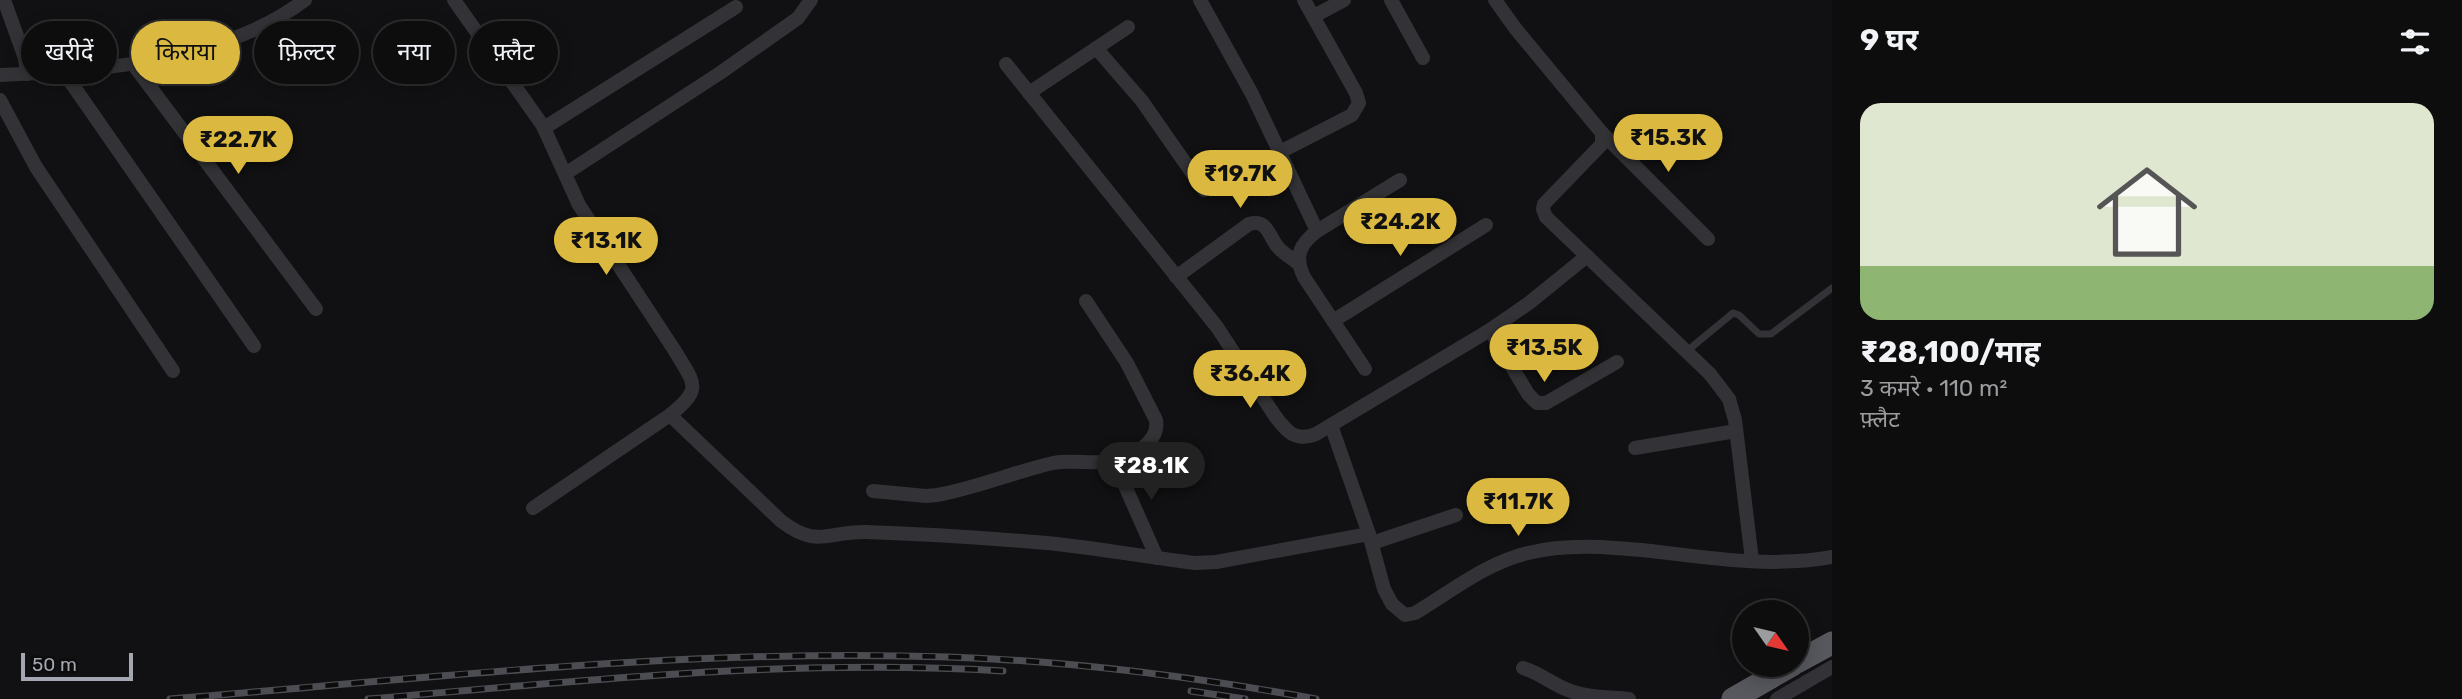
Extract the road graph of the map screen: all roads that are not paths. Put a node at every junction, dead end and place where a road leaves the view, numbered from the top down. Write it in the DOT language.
graph roads {
  1 [pos="4,0"];
  2 [pos="305,0"];
  3 [pos="454,0"];
  4 [pos="811,0"];
  5 [pos="1200,0"];
  6 [pos="1304,0"];
  7 [pos="1343,0"];
  8 [pos="1391,0"];
  9 [pos="1494,0"];
  10 [pos="736,7"];
  11 [pos="1314,16"];
  12 [pos="1128,27"];
  13 [pos="240,34"];
  14 [pos="21,47"];
  15 [pos="1096,48"];
  16 [pos="1423,58"];
  17 [pos="1006,64"];
  18 [pos="21,74"];
  19 [pos="0,75"];
  20 [pos="72,84"];
  21 [pos="148,84"];
  22 [pos="1029,93"];
  23 [pos="0,100"];
  24 [pos="544,128"];
  25 [pos="1602,133"];
  26 [pos="1280,152"];
  27 [pos="565,174"];
  28 [pos="1400,180"];
  29 [pos="1204,190"];
  30 [pos="1486,225"];
  31 [pos="1318,231"];
  32 [pos="1708,239"];
  33 [pos="1587,257"];
  34 [pos="1299,264"];
  35 [pos="1176,277"];
  36 [pos="1832,288"];
  37 [pos="1086,301"];
  38 [pos="316,309"];
  39 [pos="1333,321"];
  40 [pos="1490,330"];
  41 [pos="254,346"];
  42 [pos="1687,351"];
  43 [pos="1617,362"];
  44 [pos="1365,369"];
  45 [pos="173,371"];
  46 [pos="670,415"];
  47 [pos="1331,425"];
  48 [pos="1736,431"];
  49 [pos="1635,448"];
  50 [pos="1114,461"];
  51 [pos="873,491"];
  52 [pos="533,508"];
  53 [pos="1456,515"];
  54 [pos="1370,539"];
  55 [pos="1832,557"];
  56 [pos="1157,558"];
  57 [pos="1752,560"];
  58 [pos="1832,643"];
  59 [pos="1810,655"];
  60 [pos="1832,667"];
  61 [pos="1523,668"];
  62 [pos="1771,677"];
  63 [pos="1629,699"];
  64 [pos="1733,699"];
  65 [pos="1777,699"];
  1 -- 14 [label="street"];
  2 -- 13 [label="street"];
  3 -- 24 [label="street"];
  4 -- 27 [label="street"];
  5 -- 26 [label="street"];
  6 -- 11 [label="street"];
  7 -- 11 [label="street"];
  8 -- 16 [label="street"];
  9 -- 25 [label="street"];
  10 -- 24 [label="street"];
  11 -- 26 [label="street"];
  12 -- 15 [label="street"];
  15 -- 22 [label="street"];
  15 -- 29 [label="street"];
  17 -- 22 [label="street"];
  18 -- 19 [label="street"];
  20 -- 41 [label="street"];
  21 -- 38 [label="street"];
  22 -- 35 [label="street"];
  23 -- 45 [label="street"];
  24 -- 27 [label="street"];
  25 -- 32 [label="street"];
  25 -- 33 [label="street"];
  26 -- 31 [label="street"];
  27 -- 46 [label="street"];
  28 -- 31 [label="street"];
  30 -- 39 [label="street"];
  31 -- 34 [label="street"];
  33 -- 40 [label="street"];
  33 -- 42 [label="street"];
  34 -- 35 [label="street"];
  34 -- 39 [label="street"];
  35 -- 47 [label="street"];
  36 -- 42 [label="lane"];
  37 -- 50 [label="street"];
  39 -- 44 [label="street"];
  40 -- 43 [label="street"];
  40 -- 47 [label="street"];
  42 -- 48 [label="street"];
  46 -- 52 [label="street"];
  46 -- 56 [label="street"];
  47 -- 54 [label="street"];
  48 -- 49 [label="street"];
  48 -- 57 [label="street"];
  50 -- 51 [label="street"];
  50 -- 56 [label="street"];
  53 -- 54 [label="street"];
  54 -- 56 [label="street"];
  54 -- 57 [label="street"];
  55 -- 57 [label="street"];
  58 -- 59 [label="highway"];
  60 -- 65 [label="street"];
  61 -- 63 [label="street"];
  62 -- 64 [label="highway"];
}
